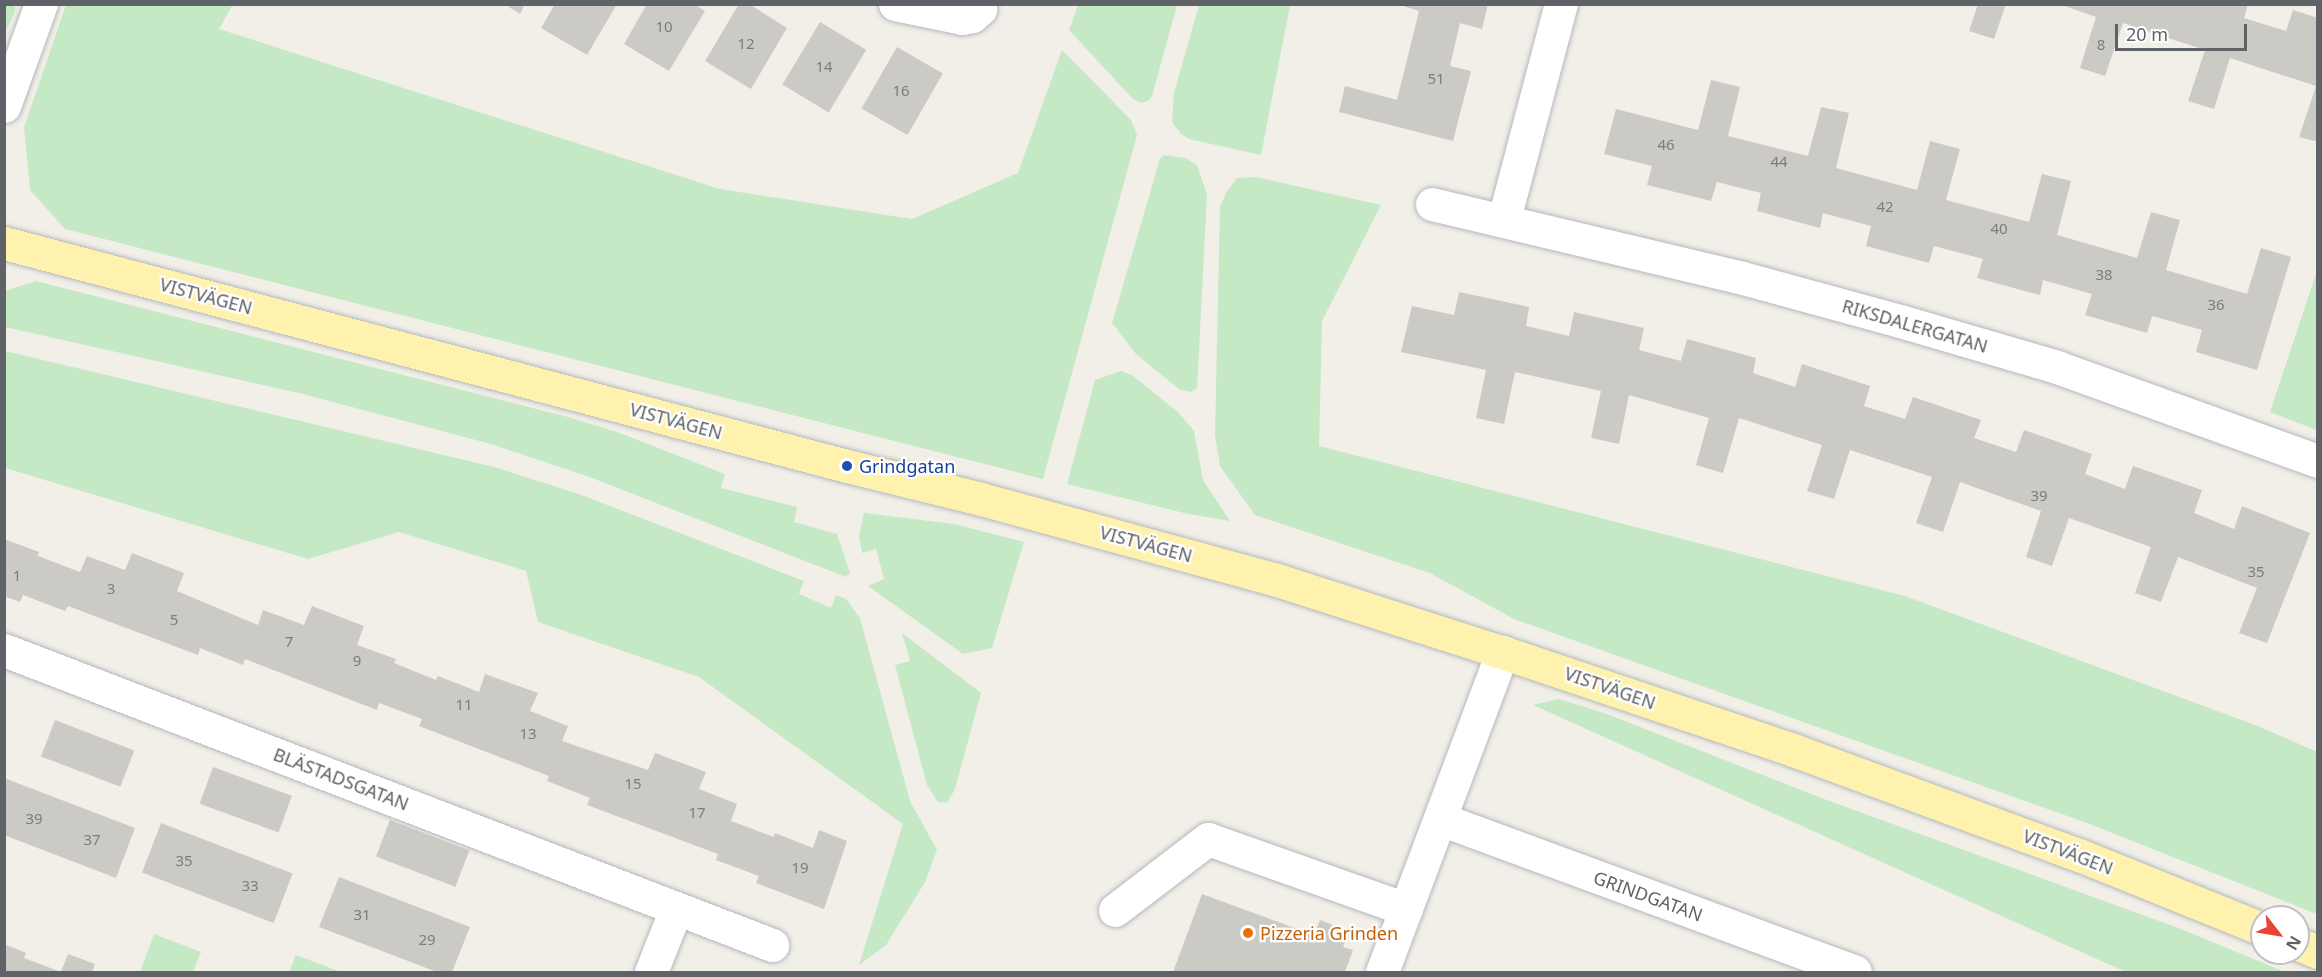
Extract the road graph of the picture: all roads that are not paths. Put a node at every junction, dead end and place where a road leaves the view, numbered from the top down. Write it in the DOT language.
graph roads {
  1 [pos="41,4"];
  2 [pos="896,4"];
  3 [pos="973,4"];
  4 [pos="1561,4"];
  5 [pos="4,106"];
  6 [pos="1432,204"];
  7 [pos="1504,219"];
  8 [pos="4,243"];
  9 [pos="2318,461"];
  10 [pos="4,650"];
  11 [pos="1502,652"];
  12 [pos="1440,819"];
  13 [pos="676,909"];
  14 [pos="1406,909"];
  15 [pos="1115,910"];
  16 [pos="2250,924"];
  17 [pos="772,945"];
  18 [pos="651,972"];
  19 [pos="1382,972"];
  20 [pos="1855,972"];
  1 -- 5 [label="street"];
  2 -- 3 [label="street"];
  4 -- 7 [label="street"];
  6 -- 7 [label="street, RIKSDALERGATAN"];
  7 -- 9 [label="street, RIKSDALERGATAN"];
  8 -- 11 [label="main road, VISTVÄGEN"];
  10 -- 13 [label="street, BLÄSTADSGATAN"];
  11 -- 12 [label="street"];
  11 -- 16 [label="main road, VISTVÄGEN"];
  12 -- 14 [label="street"];
  12 -- 20 [label="street, GRINDGATAN"];
  13 -- 17 [label="street, BLÄSTADSGATAN"];
  13 -- 18 [label="street"];
  14 -- 15 [label="street"];
  14 -- 19 [label="street"];
}
